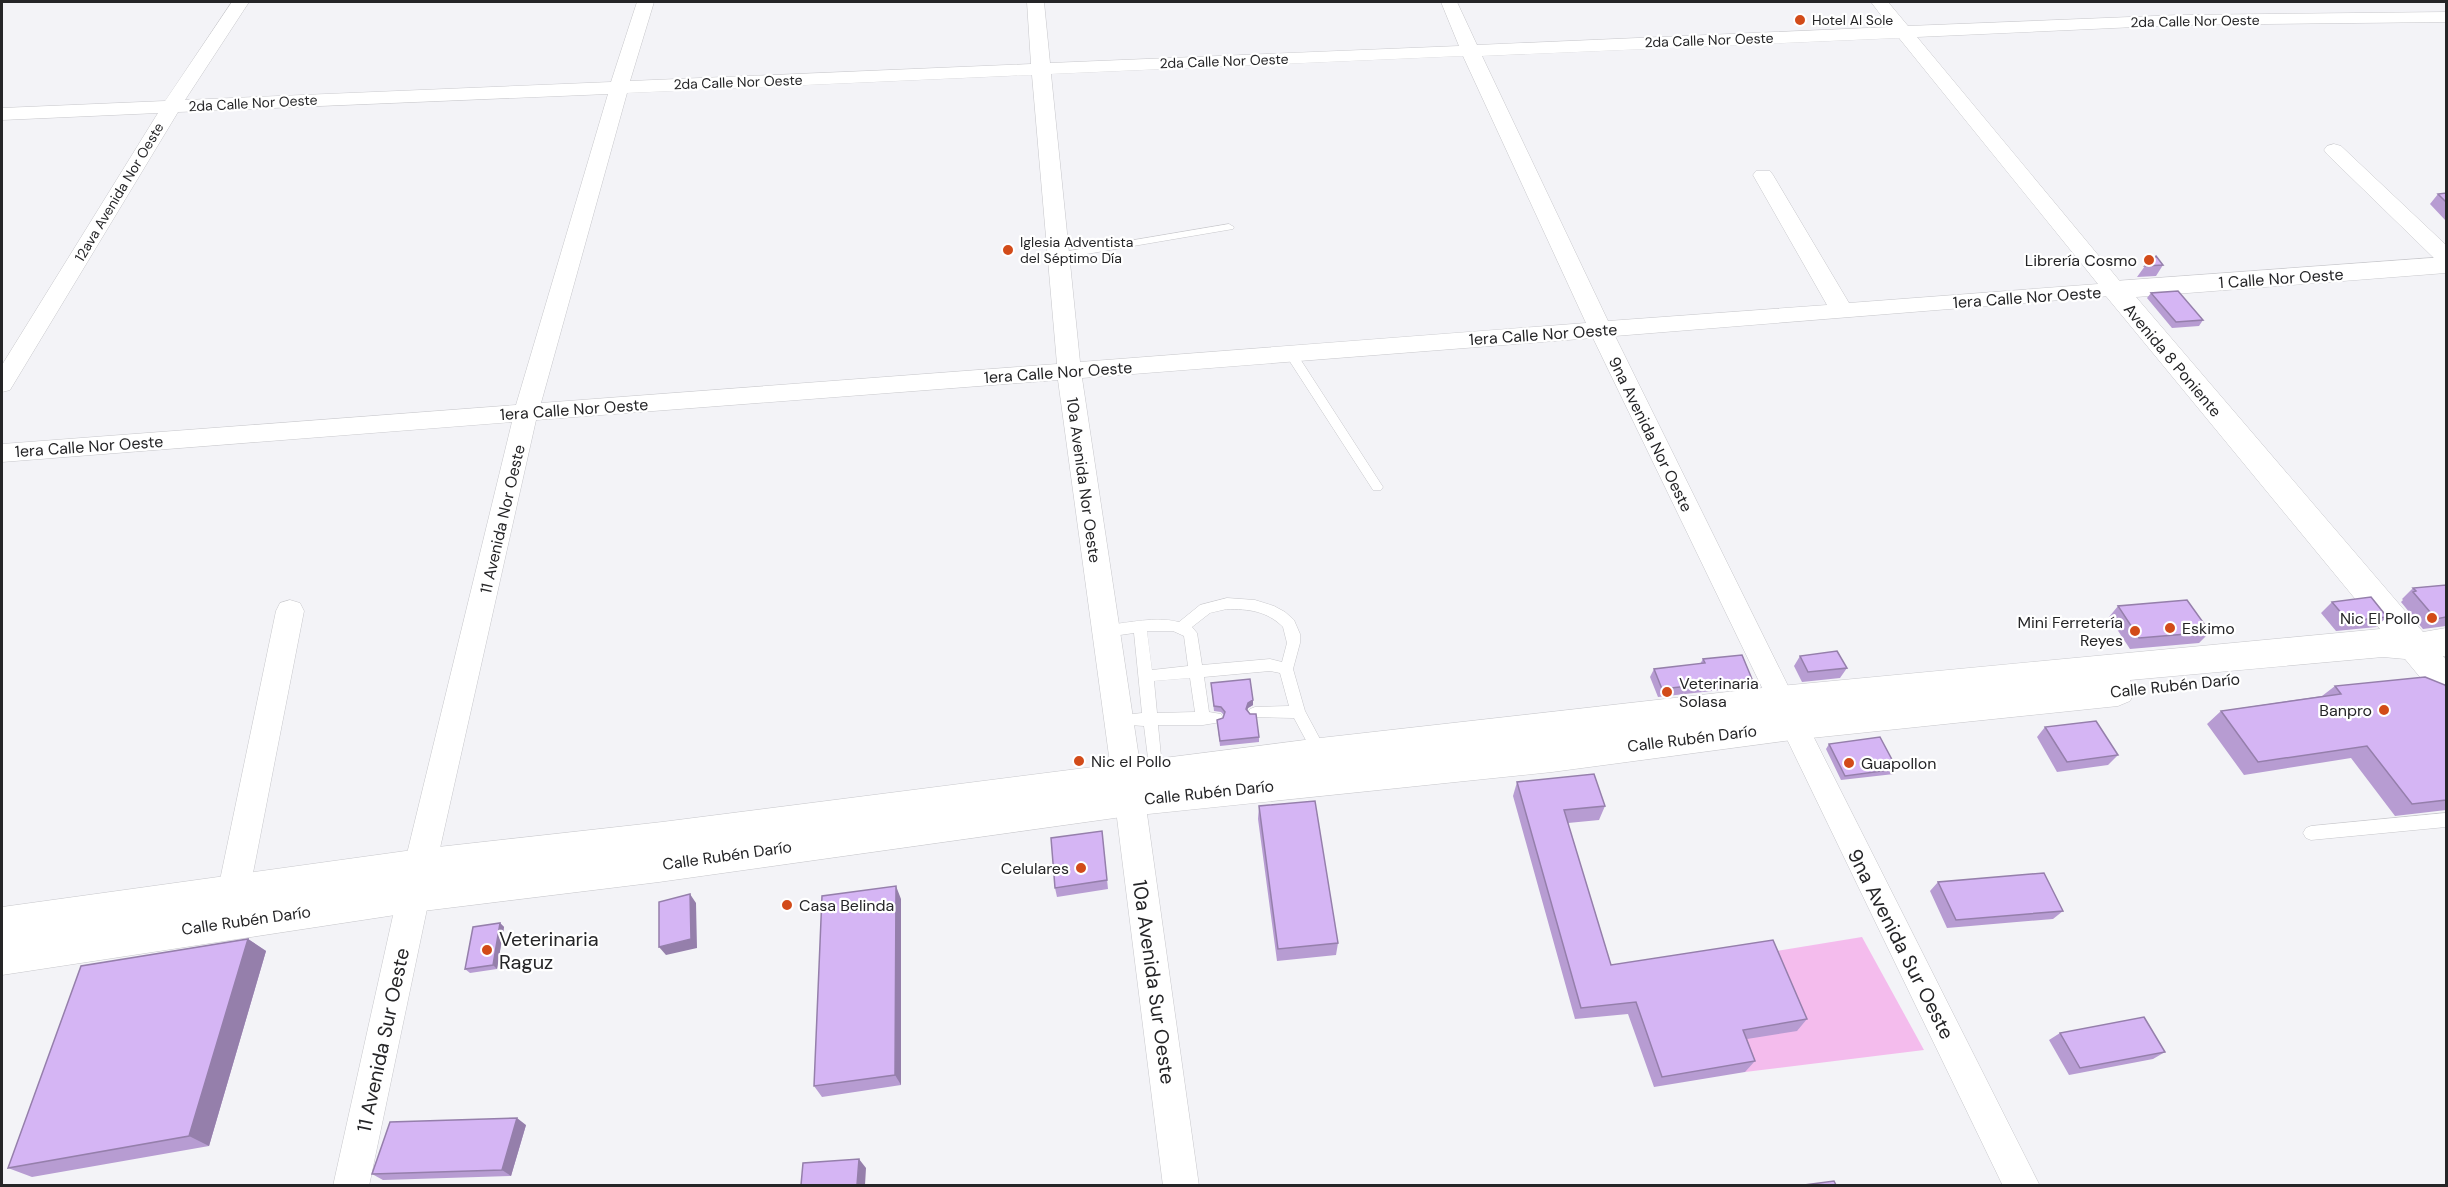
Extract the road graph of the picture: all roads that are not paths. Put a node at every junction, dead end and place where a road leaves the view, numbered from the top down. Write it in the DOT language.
graph roads {
  1 [pos="240,2"];
  2 [pos="645,2"];
  3 [pos="1035,2"];
  4 [pos="1449,2"];
  5 [pos="1879,2"];
  6 [pos="2161,2"];
  7 [pos="2404,2"];
  8 [pos="2425,18"];
  9 [pos="2446,18"];
  10 [pos="2179,20"];
  11 [pos="1905,31"];
  12 [pos="2446,36"];
  13 [pos="1469,50"];
  14 [pos="1041,69"];
  15 [pos="619,87"];
  16 [pos="171,107"];
  17 [pos="2,114"];
  18 [pos="2334,150"];
  19 [pos="1763,175"];
  20 [pos="1229,227"];
  21 [pos="1057,256"];
  22 [pos="2446,257"];
  23 [pos="2446,265"];
  24 [pos="2115,290"];
  25 [pos="1842,311"];
  26 [pos="1601,330"];
  27 [pos="1291,354"];
  28 [pos="1069,371"];
  29 [pos="2,384"];
  30 [pos="526,413"];
  31 [pos="2,453"];
  32 [pos="1377,488"];
  33 [pos="290,611"];
  34 [pos="1140,627"];
  35 [pos="1183,627"];
  36 [pos="1106,632"];
  37 [pos="2431,644"];
  38 [pos="1286,669"];
  39 [pos="1197,670"];
  40 [pos="1146,676"];
  41 [pos="2446,684"];
  42 [pos="1298,712"];
  43 [pos="1255,713"];
  44 [pos="1786,713"];
  45 [pos="1119,720"];
  46 [pos="1151,721"];
  47 [pos="1326,766"];
  48 [pos="1142,788"];
  49 [pos="2446,820"];
  50 [pos="2311,833"];
  51 [pos="418,880"];
  52 [pos="231,907"];
  53 [pos="2,926"];
  54 [pos="2,956"];
  55 [pos="351,1185"];
  56 [pos="1181,1185"];
  57 [pos="2022,1185"];
  1 -- 16 [label="street, 12ava Avenida Nor Oeste"];
  2 -- 15 [label="street, 11 Avenida Nor Oeste"];
  3 -- 14 [label="street, 10a Avenida Nor Oeste"];
  4 -- 13 [label="street, 9na Avenida Nor Oeste"];
  5 -- 11 [label="street, Avenida 8 Poniente"];
  6 -- 10 [label="street"];
  7 -- 8 [label="street"];
  8 -- 9 [label="street, 2da Calle Nor Oeste"];
  8 -- 10 [label="street, 2da Calle Nor Oeste"];
  8 -- 12 [label="street"];
  10 -- 11 [label="street, 2da Calle Nor Oeste"];
  11 -- 13 [label="street, 2da Calle Nor Oeste"];
  11 -- 24 [label="street, Avenida 8 Poniente"];
  13 -- 14 [label="street, 2da Calle Nor Oeste"];
  13 -- 26 [label="street, 9na Avenida Nor Oeste"];
  14 -- 15 [label="street, 2da Calle Nor Oeste"];
  14 -- 21 [label="street, 10a Avenida Nor Oeste"];
  15 -- 16 [label="street, 2da Calle Nor Oeste"];
  15 -- 30 [label="street, 11 Avenida Nor Oeste"];
  16 -- 17 [label="street, 2da Calle Nor Oeste"];
  16 -- 29 [label="street, 12ava Avenida Nor Oeste"];
  18 -- 22 [label="street"];
  19 -- 25 [label="street"];
  20 -- 21 [label="lane"];
  21 -- 28 [label="street, 10a Avenida Nor Oeste"];
  23 -- 24 [label="street, 1 Calle Nor Oeste"];
  24 -- 25 [label="street, 1era Calle Nor Oeste"];
  24 -- 37 [label="street, Avenida 8 Poniente"];
  25 -- 26 [label="street, 1era Calle Nor Oeste"];
  26 -- 27 [label="street, 1era Calle Nor Oeste"];
  26 -- 44 [label="street, 9na Avenida Nor Oeste"];
  27 -- 28 [label="street, 1era Calle Nor Oeste"];
  27 -- 32 [label="lane"];
  28 -- 30 [label="street, 1era Calle Nor Oeste"];
  28 -- 36 [label="street, 10a Avenida Nor Oeste"];
  30 -- 31 [label="street, 1era Calle Nor Oeste"];
  30 -- 51 [label="street, 11 Avenida Nor Oeste"];
  33 -- 52 [label="street"];
  34 -- 35 [label="lane"];
  34 -- 36 [label="lane"];
  34 -- 40 [label="lane"];
  35 -- 38 [label="lane"];
  35 -- 39 [label="lane"];
  36 -- 45 [label="street, 10a Avenida Nor Oeste"];
  37 -- 41 [label="street, Avenida 8 Poniente"];
  37 -- 44 [label="street, Calle Rubén Darío"];
  38 -- 39 [label="lane"];
  38 -- 42 [label="lane"];
  39 -- 40 [label="lane"];
  39 -- 46 [label="lane"];
  40 -- 46 [label="lane"];
  42 -- 43 [label="lane"];
  42 -- 47 [label="lane"];
  44 -- 47 [label="street, Calle Rubén Darío"];
  44 -- 57 [label="street, 9na Avenida Sur Oeste"];
  45 -- 46 [label="lane"];
  45 -- 48 [label="street, 10a Avenida Nor Oeste"];
  46 -- 48 [label="lane"];
  47 -- 48 [label="street, Calle Rubén Darío"];
  48 -- 51 [label="street, Calle Rubén Darío"];
  48 -- 56 [label="street, 10a Avenida Sur Oeste"];
  49 -- 50 [label="lane"];
  51 -- 52 [label="street, Calle Rubén Darío"];
  51 -- 55 [label="street, 11 Avenida Sur Oeste"];
  52 -- 53 [label="street, Calle Rubén Darío"];
  52 -- 54 [label="street, Calle Rubén Darío"];
}
